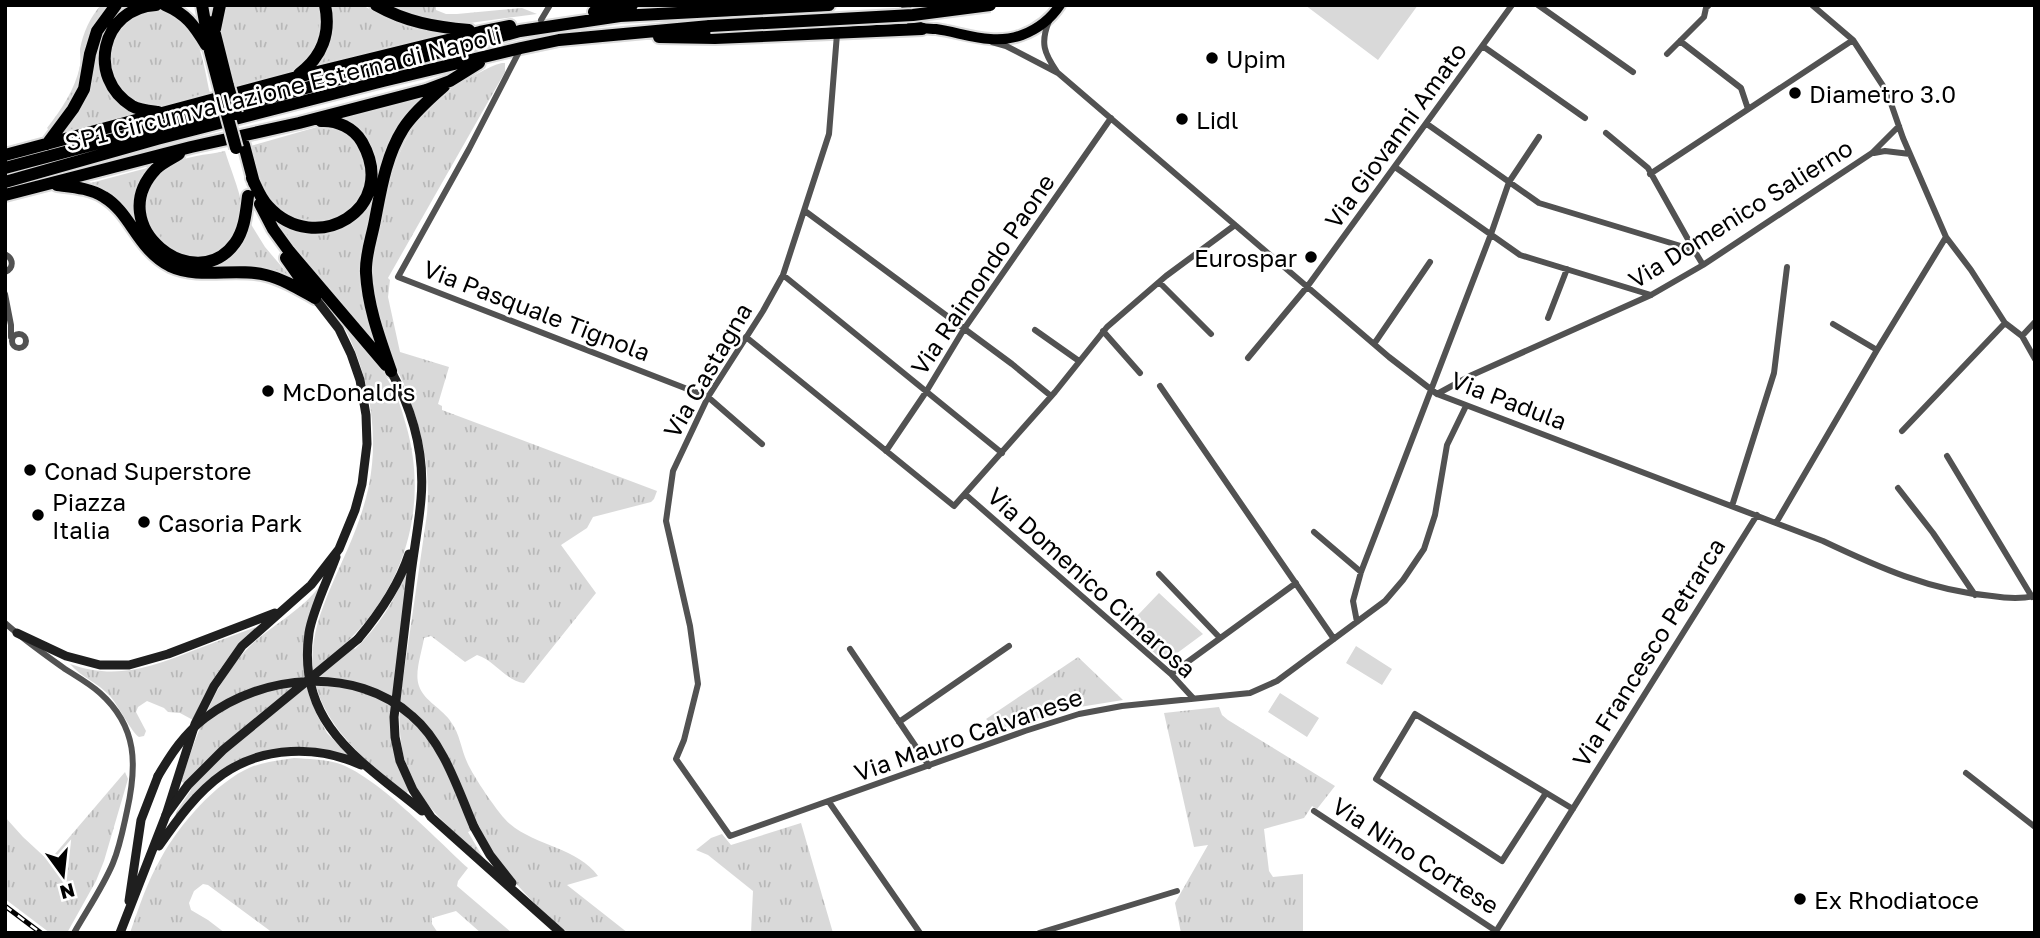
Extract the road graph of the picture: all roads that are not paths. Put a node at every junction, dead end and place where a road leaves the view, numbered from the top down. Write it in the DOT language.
graph roads {
  1 [pos="116,5"];
  2 [pos="156,5"];
  3 [pos="164,5"];
  4 [pos="202,5"];
  5 [pos="209,5"];
  6 [pos="220,5"];
  7 [pos="325,5"];
  8 [pos="376,5"];
  9 [pos="550,5"];
  10 [pos="632,5"];
  11 [pos="829,5"];
  12 [pos="906,5"];
  13 [pos="990,5"];
  14 [pos="1060,5"];
  15 [pos="1512,5"];
  16 [pos="1538,5"];
  17 [pos="1709,5"];
  18 [pos="1812,5"];
  19 [pos="541,20"];
  20 [pos="1049,20"];
  21 [pos="922,29"];
  22 [pos="480,32"];
  23 [pos="215,33"];
  24 [pos="628,33"];
  25 [pos="508,34"];
  26 [pos="836,34"];
  27 [pos="980,39"];
  28 [pos="1853,40"];
  29 [pos="1680,41"];
  30 [pos="1484,47"];
  31 [pos="521,48"];
  32 [pos="210,51"];
  33 [pos="497,54"];
  34 [pos="1667,54"];
  35 [pos="1633,72"];
  36 [pos="1058,73"];
  37 [pos="293,78"];
  38 [pos="450,81"];
  39 [pos="224,88"];
  40 [pos="1748,109"];
  41 [pos="162,113"];
  42 [pos="1111,118"];
  43 [pos="1585,118"];
  44 [pos="299,123"];
  45 [pos="1427,124"];
  46 [pos="1899,126"];
  47 [pos="1606,133"];
  48 [pos="1539,137"];
  49 [pos="47,144"];
  50 [pos="240,146"];
  51 [pos="191,147"];
  52 [pos="1872,153"];
  53 [pos="1910,154"];
  54 [pos="5,155"];
  55 [pos="1395,167"];
  56 [pos="5,168"];
  57 [pos="1650,173"];
  58 [pos="252,178"];
  59 [pos="5,181"];
  60 [pos="1509,182"];
  61 [pos="50,184"];
  62 [pos="5,195"];
  63 [pos="248,196"];
  64 [pos="805,211"];
  65 [pos="1235,225"];
  66 [pos="1491,234"];
  67 [pos="1946,237"];
  68 [pos="1694,250"];
  69 [pos="5,254"];
  70 [pos="1430,262"];
  71 [pos="1703,265"];
  72 [pos="1787,267"];
  73 [pos="1567,269"];
  74 [pos="5,272"];
  75 [pos="783,275"];
  76 [pos="1158,282"];
  77 [pos="1307,287"];
  78 [pos="5,294"];
  79 [pos="1651,295"];
  80 [pos="315,298"];
  81 [pos="1548,318"];
  82 [pos="2035,322"];
  83 [pos="2005,323"];
  84 [pos="1833,324"];
  85 [pos="964,329"];
  86 [pos="1035,330"];
  87 [pos="1103,331"];
  88 [pos="1211,334"];
  89 [pos="2022,336"];
  90 [pos="746,337"];
  91 [pos="1374,344"];
  92 [pos="1877,350"];
  93 [pos="5,351"];
  94 [pos="1248,358"];
  95 [pos="2035,359"];
  96 [pos="1079,361"];
  97 [pos="391,371"];
  98 [pos="1140,373"];
  99 [pos="1160,386"];
  100 [pos="926,392"];
  101 [pos="1434,392"];
  102 [pos="1051,396"];
  103 [pos="708,397"];
  104 [pos="1466,406"];
  105 [pos="1902,432"];
  106 [pos="762,444"];
  107 [pos="886,451"];
  108 [pos="1002,453"];
  109 [pos="1947,456"];
  110 [pos="1898,488"];
  111 [pos="965,495"];
  112 [pos="1732,506"];
  113 [pos="1757,515"];
  114 [pos="1776,523"];
  115 [pos="415,532"];
  116 [pos="1314,532"];
  117 [pos="339,549"];
  118 [pos="1361,572"];
  119 [pos="1159,574"];
  120 [pos="1296,583"];
  121 [pos="1975,595"];
  122 [pos="2033,597"];
  123 [pos="280,611"];
  124 [pos="1357,622"];
  125 [pos="5,623"];
  126 [pos="17,633"];
  127 [pos="1220,638"];
  128 [pos="1334,639"];
  129 [pos="1009,646"];
  130 [pos="850,649"];
  131 [pos="1171,674"];
  132 [pos="1193,698"];
  133 [pos="899,722"];
  134 [pos="929,766"];
  135 [pos="374,772"];
  136 [pos="1966,773"];
  137 [pos="1546,793"];
  138 [pos="829,802"];
  139 [pos="1573,809"];
  140 [pos="1314,811"];
  141 [pos="166,815"];
  142 [pos="431,817"];
  143 [pos="2035,827"];
  144 [pos="730,836"];
  145 [pos="150,859"];
  146 [pos="499,873"];
  147 [pos="1177,891"];
  148 [pos="126,917"];
  149 [pos="1496,932"];
  150 [pos="74,933"];
  151 [pos="120,933"];
  152 [pos="561,933"];
  153 [pos="920,933"];
  154 [pos="1039,933"];
  1 -- 49 [label="highway"];
  2 -- 41 [label="highway"];
  3 -- 32 [label="highway"];
  4 -- 32 [label="highway"];
  5 -- 23 [label="highway"];
  6 -- 23 [label="highway"];
  7 -- 37 [label="highway"];
  8 -- 22 [label="highway"];
  9 -- 19 [label="street"];
  10 -- 19 [label="highway"];
  11 -- 25 [label="highway, SP1 Circumvallazione Esterna di Napoli"];
  12 -- 21 [label="main road"];
  13 -- 24 [label="highway, SP1 Circumvallazione Esterna di Napoli, bridge"];
  14 -- 20 [label="main road"];
  15 -- 30 [label="street, Via Giovanni Amato"];
  16 -- 35 [label="street"];
  17 -- 29 [label="street"];
  18 -- 28 [label="street"];
  19 -- 22 [label="highway"];
  20 -- 27 [label="main road"];
  20 -- 36 [label="street, Via Padula"];
  21 -- 26 [label="highway"];
  21 -- 27 [label="main road"];
  22 -- 25 [label="highway"];
  22 -- 37 [label="highway"];
  23 -- 39 [label="highway"];
  24 -- 26 [label="highway"];
  24 -- 31 [label="highway, SP1 Circumvallazione Esterna di Napoli"];
  25 -- 56 [label="highway, SP1 Circumvallazione Esterna di Napoli"];
  26 -- 64 [label="street, Via Castagna"];
  27 -- 36 [label="street, Via Padula"];
  28 -- 40 [label="street"];
  28 -- 46 [label="street"];
  29 -- 34 [label="street"];
  29 -- 40 [label="street"];
  30 -- 43 [label="street"];
  30 -- 45 [label="street, Via Giovanni Amato"];
  31 -- 33 [label="highway, SP1 Circumvallazione Esterna di Napoli"];
  31 -- 103 [label="street, Via Pasquale Tignola"];
  32 -- 39 [label="highway"];
  33 -- 38 [label="highway"];
  33 -- 59 [label="highway, SP1 Circumvallazione Esterna di Napoli"];
  36 -- 42 [label="street, Via Padula"];
  37 -- 41 [label="highway"];
  38 -- 44 [label="highway"];
  38 -- 97 [label="highway"];
  39 -- 50 [label="highway, bridge"];
  40 -- 57 [label="street"];
  41 -- 49 [label="highway"];
  42 -- 65 [label="street, Via Padula"];
  42 -- 85 [label="street, Via Raimondo Paone"];
  44 -- 51 [label="highway"];
  44 -- 58 [label="highway"];
  45 -- 55 [label="street, Via Giovanni Amato"];
  45 -- 60 [label="street"];
  46 -- 52 [label="street, Via Domenico Salierno"];
  46 -- 53 [label="street"];
  47 -- 57 [label="street"];
  48 -- 60 [label="street"];
  49 -- 54 [label="highway"];
  50 -- 58 [label="highway"];
  50 -- 63 [label="highway"];
  51 -- 61 [label="highway"];
  51 -- 63 [label="highway"];
  52 -- 53 [label="street, Via Domenico Salierno"];
  52 -- 71 [label="street, Via Domenico Salierno"];
  53 -- 67 [label="street"];
  55 -- 66 [label="street"];
  55 -- 77 [label="street, Via Giovanni Amato"];
  57 -- 68 [label="street"];
  58 -- 97 [label="highway"];
  60 -- 66 [label="street"];
  60 -- 68 [label="street"];
  61 -- 62 [label="highway"];
  61 -- 80 [label="highway"];
  63 -- 80 [label="highway"];
  64 -- 75 [label="street, Via Castagna"];
  64 -- 85 [label="street"];
  65 -- 76 [label="street"];
  65 -- 77 [label="street, Via Padula"];
  66 -- 73 [label="street"];
  66 -- 101 [label="street"];
  67 -- 83 [label="street"];
  67 -- 92 [label="street"];
  68 -- 71 [label="street"];
  69 -- 74 [label="street"];
  70 -- 91 [label="street"];
  71 -- 79 [label="street, Via Domenico Salierno"];
  72 -- 112 [label="street"];
  73 -- 79 [label="street"];
  73 -- 81 [label="street"];
  75 -- 90 [label="street, Via Castagna"];
  75 -- 100 [label="street"];
  76 -- 87 [label="street"];
  76 -- 88 [label="street"];
  77 -- 91 [label="street, Via Padula"];
  77 -- 94 [label="street, Via Giovanni Amato"];
  78 -- 93 [label="street"];
  79 -- 101 [label="street, Via Domenico Salierno"];
  80 -- 117 [label="main road"];
  82 -- 89 [label="street"];
  83 -- 89 [label="street"];
  83 -- 105 [label="street"];
  84 -- 92 [label="street"];
  85 -- 100 [label="street, Via Raimondo Paone"];
  85 -- 102 [label="street"];
  86 -- 96 [label="street"];
  87 -- 96 [label="street"];
  87 -- 98 [label="street"];
  89 -- 95 [label="street"];
  90 -- 103 [label="street, Via Castagna"];
  90 -- 107 [label="street"];
  91 -- 101 [label="street, Via Padula"];
  92 -- 114 [label="street"];
  96 -- 102 [label="street"];
  97 -- 115 [label="main road"];
  99 -- 120 [label="street"];
  100 -- 107 [label="street, Via Raimondo Paone"];
  100 -- 108 [label="street"];
  101 -- 104 [label="street, Via Padula"];
  101 -- 118 [label="street"];
  102 -- 108 [label="street"];
  103 -- 106 [label="street"];
  103 -- 144 [label="street, Via Castagna"];
  104 -- 112 [label="street, Via Padula"];
  104 -- 124 [label="street, Via Mauro Calvanese"];
  107 -- 111 [label="street"];
  108 -- 111 [label="street"];
  109 -- 122 [label="street"];
  110 -- 121 [label="street"];
  111 -- 131 [label="street, Via Domenico Cimarosa"];
  112 -- 113 [label="street, Via Padula"];
  113 -- 114 [label="street, Via Padula"];
  113 -- 139 [label="street, Via Francesco Petrarca"];
  114 -- 121 [label="street, Via Padula"];
  115 -- 141 [label="main road, bridge"];
  115 -- 142 [label="main road"];
  116 -- 118 [label="street"];
  117 -- 123 [label="main road"];
  117 -- 135 [label="main road"];
  118 -- 124 [label="street"];
  119 -- 127 [label="street"];
  120 -- 127 [label="street"];
  120 -- 128 [label="street"];
  121 -- 122 [label="street, Via Padula"];
  123 -- 126 [label="main road"];
  123 -- 141 [label="main road"];
  124 -- 128 [label="street, Via Mauro Calvanese"];
  125 -- 126 [label="street"];
  126 -- 150 [label="street"];
  127 -- 131 [label="street"];
  128 -- 132 [label="street, Via Mauro Calvanese"];
  129 -- 133 [label="street"];
  130 -- 133 [label="street"];
  131 -- 132 [label="street, Via Domenico Cimarosa"];
  132 -- 134 [label="street, Via Mauro Calvanese"];
  133 -- 134 [label="street"];
  134 -- 138 [label="street, Via Mauro Calvanese"];
  135 -- 142 [label="main road"];
  135 -- 145 [label="main road"];
  136 -- 143 [label="street"];
  137 -- 137 [label="street"];
  137 -- 139 [label="street"];
  138 -- 144 [label="street, Via Mauro Calvanese"];
  138 -- 153 [label="street"];
  139 -- 149 [label="street, Via Francesco Petrarca"];
  140 -- 149 [label="street, Via Nino Cortese"];
  141 -- 145 [label="main road"];
  142 -- 146 [label="main road"];
  145 -- 148 [label="main road"];
  146 -- 148 [label="main road, bridge"];
  146 -- 152 [label="main road"];
  147 -- 154 [label="street"];
  148 -- 151 [label="main road"];
}
